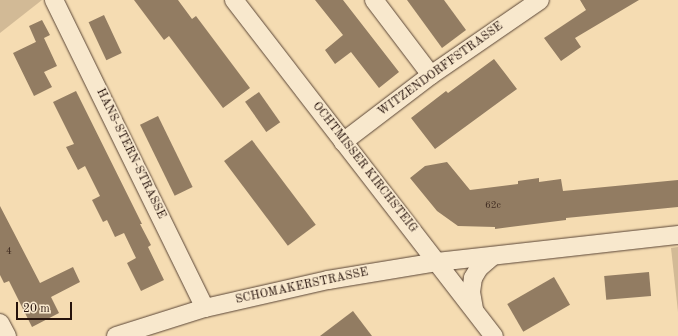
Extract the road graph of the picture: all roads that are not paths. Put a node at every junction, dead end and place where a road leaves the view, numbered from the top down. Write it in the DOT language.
graph roads {
  1 [pos="54,0"];
  2 [pos="234,0"];
  3 [pos="374,0"];
  4 [pos="540,0"];
  5 [pos="431,75"];
  6 [pos="343,142"];
  7 [pos="678,234"];
  8 [pos="493,256"];
  9 [pos="437,262"];
  10 [pos="206,308"];
  11 [pos="474,309"];
  12 [pos="0,323"];
  13 [pos="7,336"];
  14 [pos="116,336"];
  15 [pos="494,336"];
  1 -- 10 [label="street, HANS-STERN-STRASSE"];
  2 -- 6 [label="street, OCHTMISSER KIRCHSTEIG"];
  3 -- 5 [label="street"];
  4 -- 5 [label="street, WITZENDORFFSTRASSE"];
  5 -- 6 [label="street, WITZENDORFFSTRASSE"];
  6 -- 9 [label="street, OCHTMISSER KIRCHSTEIG"];
  7 -- 8 [label="street, SCHOMAKERSTRASSE"];
  8 -- 9 [label="street, SCHOMAKERSTRASSE"];
  8 -- 11 [label="street"];
  9 -- 10 [label="street, SCHOMAKERSTRASSE"];
  9 -- 11 [label="street, OCHTMISSER KIRCHSTEIG"];
  10 -- 14 [label="street, SCHOMAKERSTRASSE"];
  11 -- 15 [label="street, OCHTMISSER KIRCHSTEIG"];
  12 -- 13 [label="street"];
}
